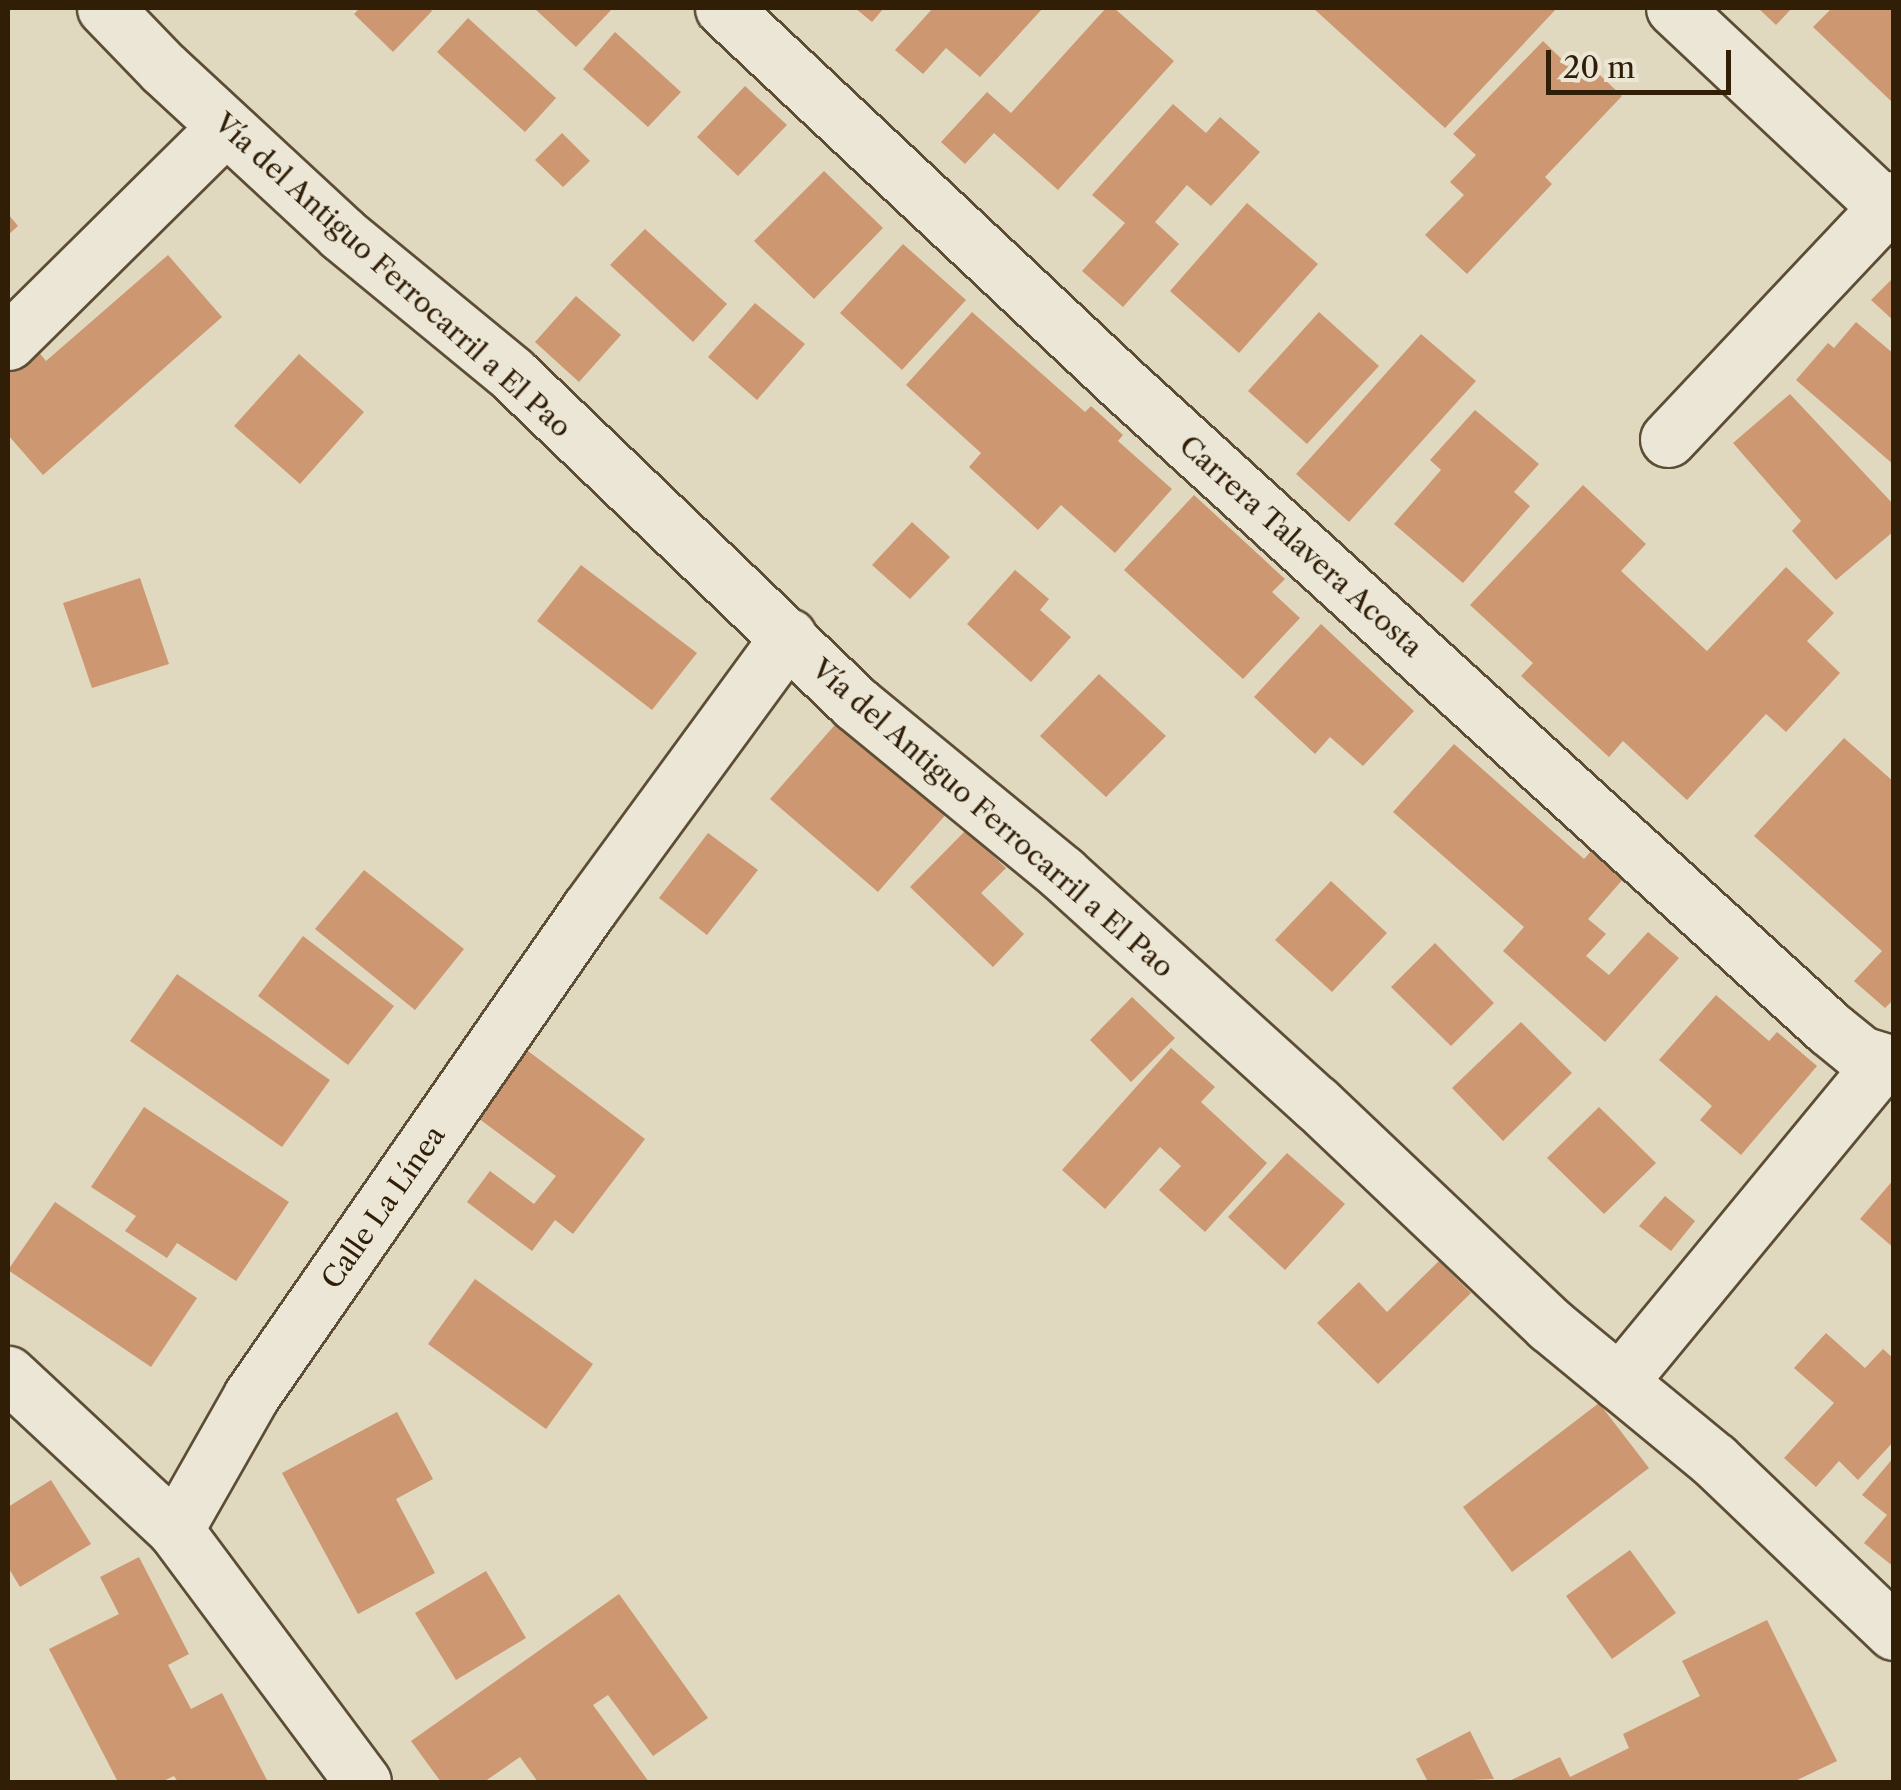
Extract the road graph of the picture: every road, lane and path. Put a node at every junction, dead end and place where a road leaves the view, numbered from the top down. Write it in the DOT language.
graph roads {
  1 [pos="105,8"];
  2 [pos="722,8"];
  3 [pos="1674,8"];
  4 [pos="226,128"];
  5 [pos="1890,203"];
  6 [pos="8,342"];
  7 [pos="1668,439"];
  8 [pos="789,636"];
  9 [pos="1888,1064"];
  10 [pos="8,1374"];
  11 [pos="1619,1382"];
  12 [pos="175,1530"];
  13 [pos="1894,1632"];
  14 [pos="362,1782"];
  1 -- 4 [label="street, Vía del Antiguo Ferrocarril a El Pao"];
  2 -- 9 [label="street, Carrera Talavera Acosta"];
  3 -- 5 [label="street"];
  4 -- 6 [label="street"];
  4 -- 8 [label="street, Vía del Antiguo Ferrocarril a El Pao"];
  5 -- 7 [label="street"];
  8 -- 11 [label="street, Vía del Antiguo Ferrocarril a El Pao"];
  8 -- 12 [label="street, Calle La Línea"];
  9 -- 11 [label="street"];
  10 -- 12 [label="street"];
  11 -- 13 [label="street, Vía del Antiguo Ferrocarril a El Pao"];
  12 -- 14 [label="street"];
}
